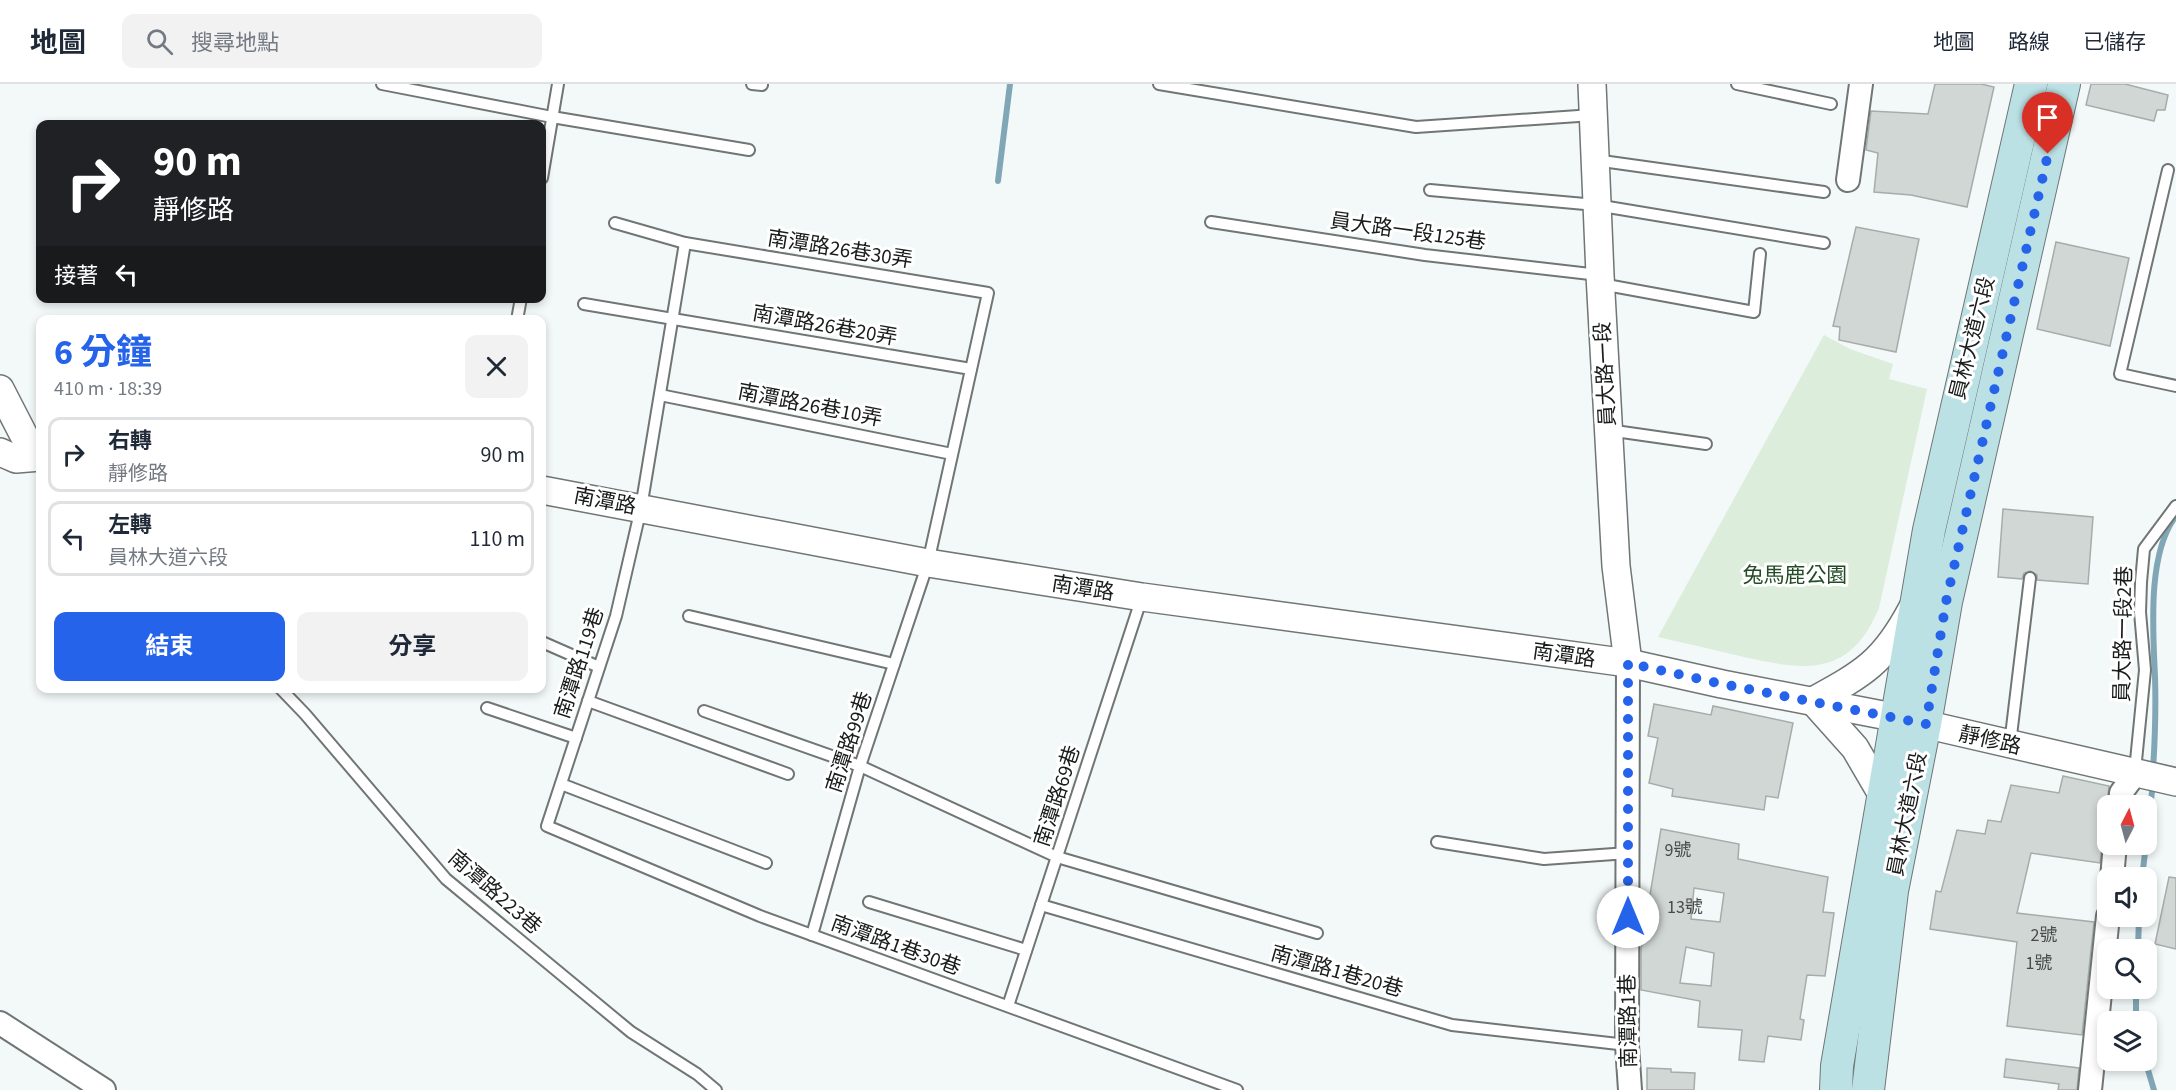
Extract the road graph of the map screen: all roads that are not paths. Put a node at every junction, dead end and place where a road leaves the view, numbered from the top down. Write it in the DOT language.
graph roads {
  1 [pos="382,84"];
  2 [pos="558,84"];
  3 [pos="1159,84"];
  4 [pos="1592,84"];
  5 [pos="1737,84"];
  6 [pos="1861,84"];
  7 [pos="2031,84"];
  8 [pos="2064,84"];
  9 [pos="1831,104"];
  10 [pos="1593,115"];
  11 [pos="552,117"];
  12 [pos="748,150"];
  13 [pos="546,154"];
  14 [pos="1595,159"];
  15 [pos="2168,170"];
  16 [pos="1848,180"];
  17 [pos="1430,190"];
  18 [pos="1824,192"];
  19 [pos="1596,206"];
  20 [pos="1211,222"];
  21 [pos="615,223"];
  22 [pos="685,243"];
  23 [pos="1824,243"];
  24 [pos="1760,254"];
  25 [pos="1600,279"];
  26 [pos="988,293"];
  27 [pos="584,304"];
  28 [pos="672,319"];
  29 [pos="971,369"];
  30 [pos="2176,386"];
  31 [pos="0,389"];
  32 [pos="660,395"];
  33 [pos="1608,430"];
  34 [pos="1706,444"];
  35 [pos="0,452"];
  36 [pos="952,454"];
  37 [pos="36,455"];
  38 [pos="36,460"];
  39 [pos="546,490"];
  40 [pos="2176,506"];
  41 [pos="641,508"];
  42 [pos="928,563"];
  43 [pos="2030,578"];
  44 [pos="1142,597"];
  45 [pos="1917,600"];
  46 [pos="689,616"];
  47 [pos="546,644"];
  48 [pos="1628,663"];
  49 [pos="894,664"];
  50 [pos="599,666"];
  51 [pos="285,693"];
  52 [pos="588,701"];
  53 [pos="1813,702"];
  54 [pos="487,708"];
  55 [pos="704,711"];
  56 [pos="1912,721"];
  57 [pos="576,738"];
  58 [pos="2010,744"];
  59 [pos="860,766"];
  60 [pos="788,774"];
  61 [pos="2135,774"];
  62 [pos="2176,782"];
  63 [pos="561,784"];
  64 [pos="2121,795"];
  65 [pos="1883,796"];
  66 [pos="547,826"];
  67 [pos="1437,842"];
  68 [pos="1628,853"];
  69 [pos="1057,857"];
  70 [pos="766,863"];
  71 [pos="869,902"];
  72 [pos="1041,905"];
  73 [pos="2107,927"];
  74 [pos="1317,933"];
  75 [pos="812,935"];
  76 [pos="1026,950"];
  77 [pos="1008,1006"];
  78 [pos="0,1023"];
  79 [pos="1627,1045"];
  80 [pos="104,1090"];
  81 [pos="716,1090"];
  82 [pos="1237,1090"];
  83 [pos="1630,1090"];
  84 [pos="1836,1090"];
  85 [pos="1868,1090"];
  86 [pos="2090,1090"];
  1 -- 11 [label="lane"];
  2 -- 11 [label="lane"];
  3 -- 10 [label="lane"];
  4 -- 10 [label="street, 員大路一段"];
  5 -- 9 [label="lane"];
  6 -- 16 [label="street"];
  7 -- 45 [label="main road, 員林大道六段"];
  8 -- 56 [label="main road, 員林大道六段"];
  10 -- 14 [label="street, 員大路一段"];
  11 -- 12 [label="lane"];
  11 -- 13 [label="lane"];
  14 -- 18 [label="lane"];
  14 -- 19 [label="street, 員大路一段"];
  15 -- 30 [label="lane"];
  17 -- 19 [label="lane"];
  19 -- 23 [label="lane"];
  19 -- 25 [label="street, 員大路一段"];
  20 -- 25 [label="lane, 員大路一段125巷"];
  21 -- 22 [label="lane, 南潭路26巷30弄"];
  22 -- 26 [label="lane, 南潭路26巷30弄"];
  22 -- 28 [label="lane, 南潭路119巷"];
  24 -- 25 [label="lane, 員大路一段125巷"];
  25 -- 33 [label="street, 員大路一段"];
  26 -- 29 [label="lane, 南潭路99巷"];
  27 -- 28 [label="lane, 南潭路26巷20弄"];
  28 -- 29 [label="lane, 南潭路26巷20弄"];
  28 -- 32 [label="lane, 南潭路119巷"];
  29 -- 36 [label="lane, 南潭路99巷"];
  31 -- 37 [label="street"];
  32 -- 36 [label="lane, 南潭路26巷10弄"];
  32 -- 41 [label="lane, 南潭路119巷"];
  33 -- 34 [label="lane"];
  33 -- 48 [label="street, 員大路一段"];
  35 -- 38 [label="street"];
  36 -- 42 [label="lane, 南潭路99巷"];
  39 -- 41 [label="street, 南潭路"];
  40 -- 61 [label="lane, 員大路一段2巷"];
  41 -- 42 [label="street, 南潭路"];
  41 -- 50 [label="lane, 南潭路119巷"];
  42 -- 44 [label="street, 南潭路"];
  42 -- 49 [label="lane, 南潭路99巷"];
  43 -- 58 [label="lane"];
  44 -- 48 [label="street, 南潭路"];
  44 -- 69 [label="lane, 南潭路69巷"];
  45 -- 53 [label="street"];
  45 -- 56 [label="main road, 員林大道六段"];
  46 -- 49 [label="lane"];
  47 -- 50 [label="lane"];
  48 -- 53 [label="street, 靜修路"];
  48 -- 68 [label="street, 南潭路1巷"];
  49 -- 59 [label="lane, 南潭路99巷"];
  50 -- 52 [label="lane, 南潭路119巷"];
  51 -- 81 [label="lane, 南潭路223巷"];
  52 -- 57 [label="lane, 南潭路119巷"];
  52 -- 60 [label="lane"];
  53 -- 56 [label="street, 靜修路"];
  53 -- 65 [label="street"];
  54 -- 57 [label="lane"];
  55 -- 59 [label="lane"];
  56 -- 58 [label="street, 靜修路"];
  56 -- 65 [label="main road, 員林大道六段"];
  56 -- 85 [label="main road, 員林大道六段"];
  57 -- 63 [label="lane, 南潭路119巷"];
  58 -- 61 [label="street, 靜修路"];
  59 -- 69 [label="lane"];
  59 -- 75 [label="lane, 南潭路99巷"];
  61 -- 62 [label="street, 靜修路"];
  61 -- 64 [label="street"];
  63 -- 66 [label="lane, 南潭路119巷"];
  63 -- 70 [label="lane"];
  65 -- 84 [label="main road, 員林大道六段"];
  66 -- 75 [label="lane, 南潭路1巷30巷"];
  67 -- 68 [label="lane"];
  68 -- 79 [label="street, 南潭路1巷"];
  69 -- 72 [label="lane, 南潭路69巷"];
  69 -- 74 [label="lane"];
  71 -- 76 [label="lane"];
  72 -- 76 [label="lane, 南潭路69巷"];
  72 -- 79 [label="lane, 南潭路1巷20巷"];
  73 -- 86 [label="street"];
  75 -- 77 [label="lane, 南潭路1巷30巷"];
  76 -- 77 [label="lane, 南潭路69巷"];
  77 -- 82 [label="lane, 南潭路1巷30巷"];
  78 -- 80 [label="street"];
  79 -- 83 [label="street, 南潭路1巷"];
}
